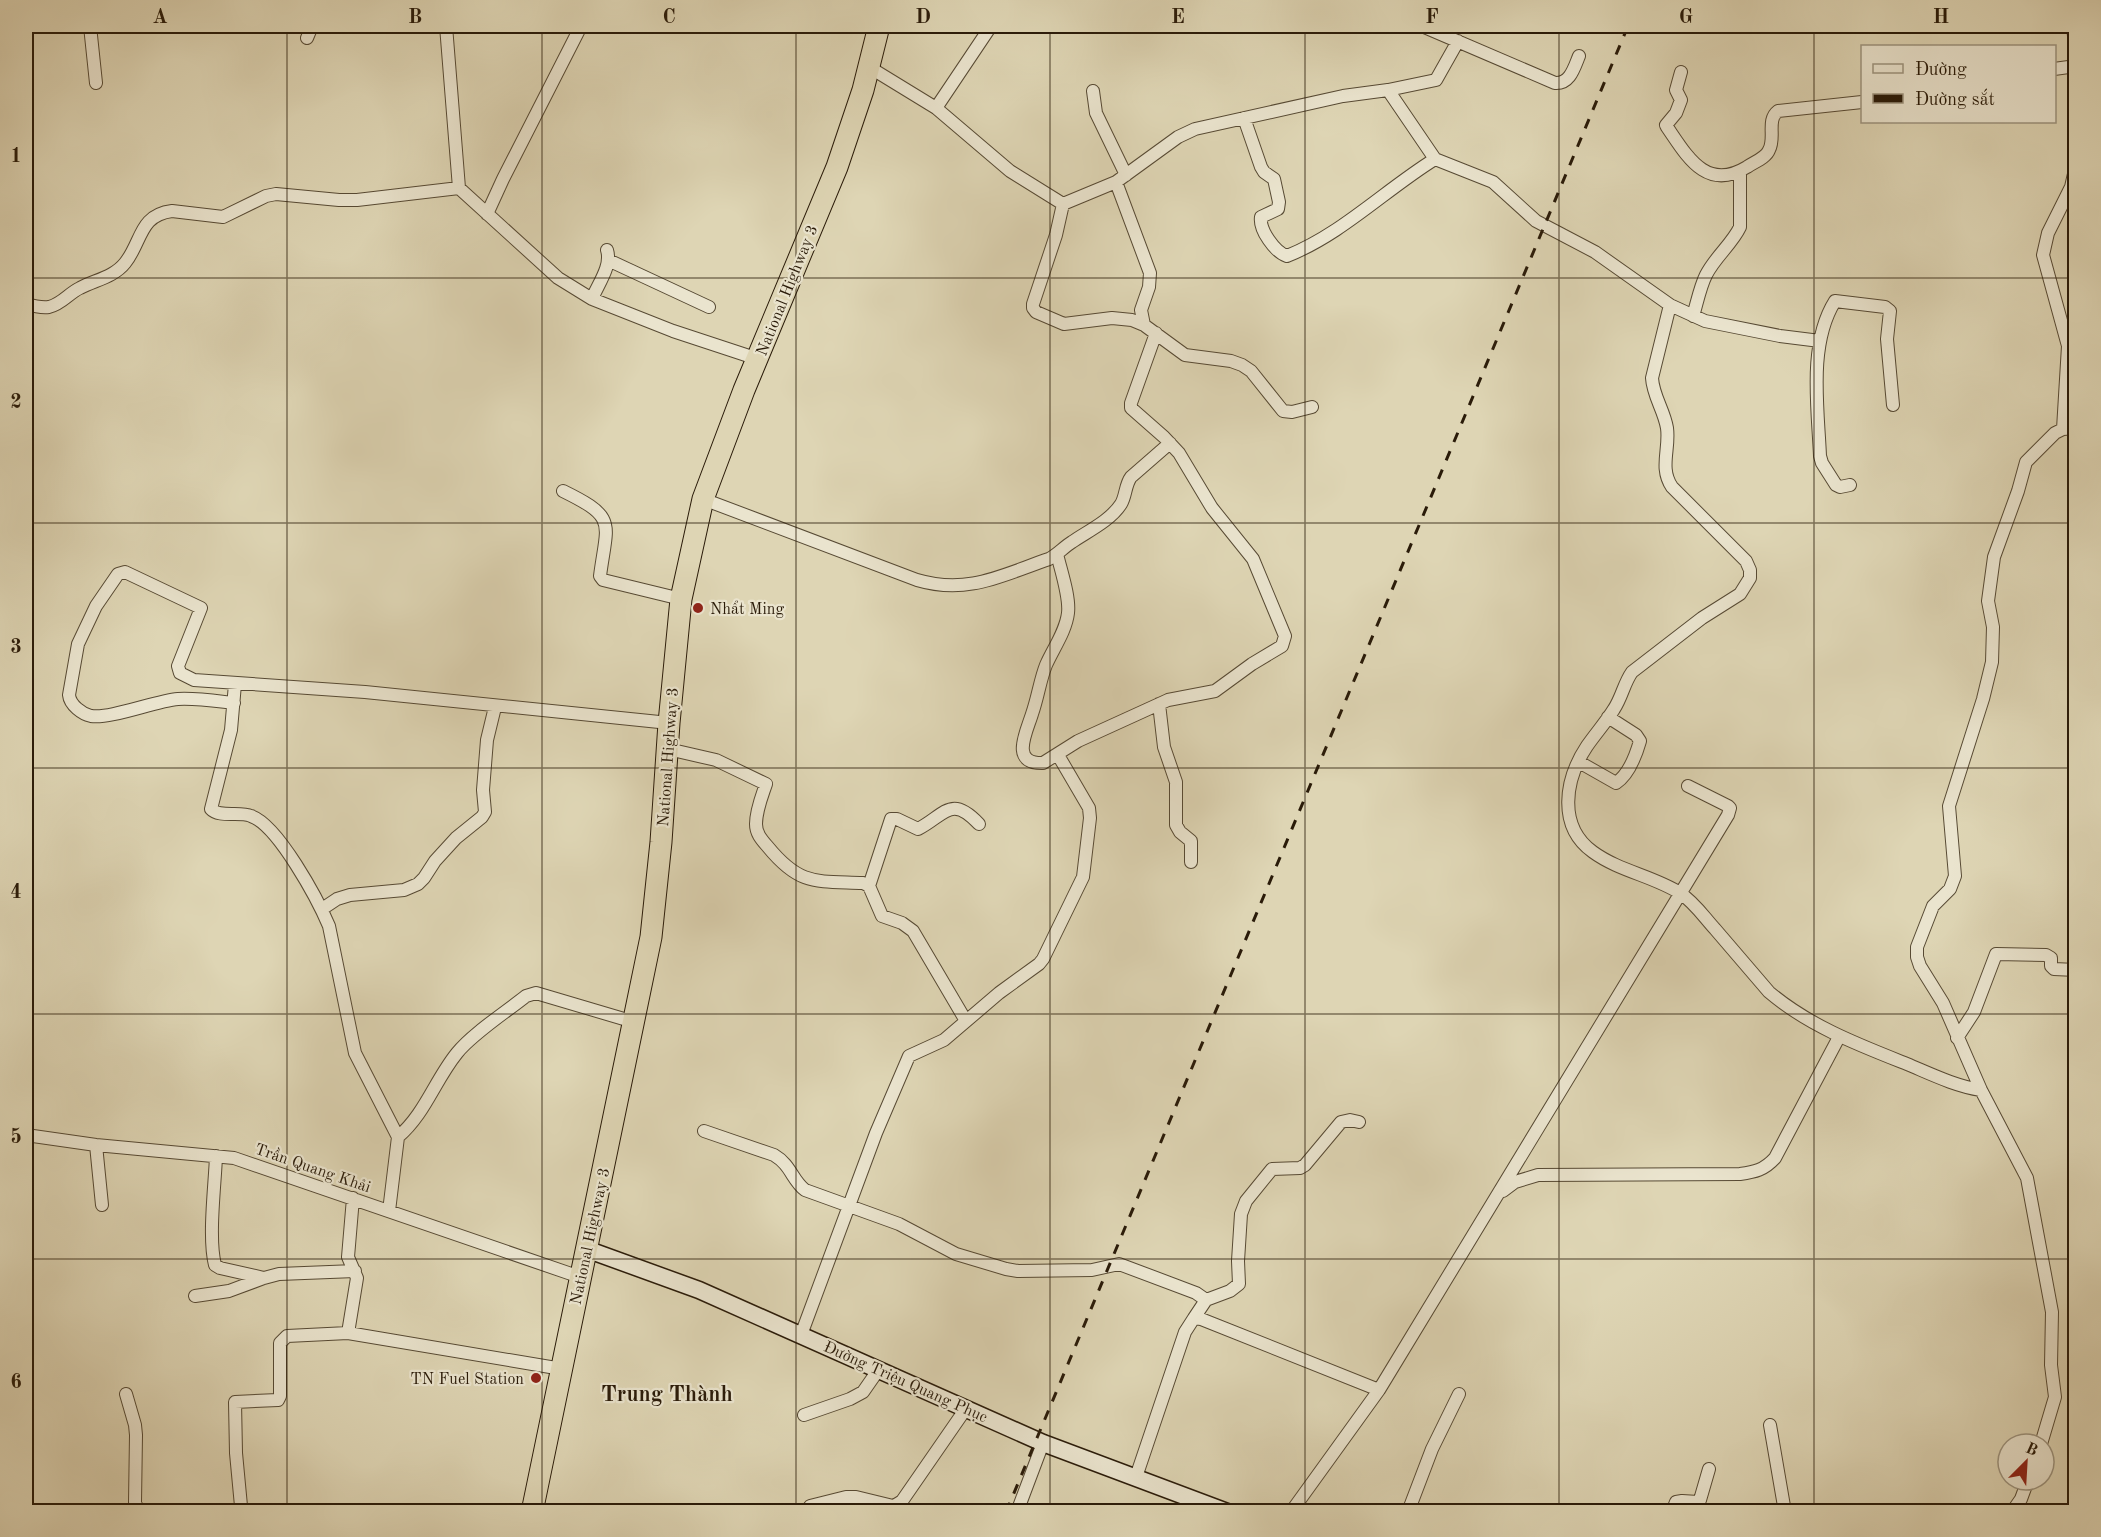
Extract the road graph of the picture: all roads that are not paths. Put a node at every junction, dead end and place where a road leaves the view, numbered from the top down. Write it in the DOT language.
graph roads {
  1 [pos="90,26"];
  2 [pos="312,26"];
  3 [pos="446,26"];
  4 [pos="581,26"];
  5 [pos="879,26"];
  6 [pos="991,26"];
  7 [pos="1422,26"];
  8 [pos="2073,26"];
  9 [pos="307,38"];
  10 [pos="1458,41"];
  11 [pos="1579,56"];
  12 [pos="2076,56"];
  13 [pos="2076,66"];
  14 [pos="869,67"];
  15 [pos="2056,69"];
  16 [pos="1681,72"];
  17 [pos="96,83"];
  18 [pos="1388,90"];
  19 [pos="1093,92"];
  20 [pos="1861,102"];
  21 [pos="936,108"];
  22 [pos="1244,118"];
  23 [pos="1435,159"];
  24 [pos="2076,165"];
  25 [pos="1740,171"];
  26 [pos="1121,179"];
  27 [pos="459,188"];
  28 [pos="1063,204"];
  29 [pos="487,214"];
  30 [pos="591,299"];
  31 [pos="26,304"];
  32 [pos="1670,305"];
  33 [pos="709,307"];
  34 [pos="1693,316"];
  35 [pos="1144,325"];
  36 [pos="1156,333"];
  37 [pos="1820,341"];
  38 [pos="758,359"];
  39 [pos="1893,405"];
  40 [pos="1312,406"];
  41 [pos="2069,429"];
  42 [pos="1170,443"];
  43 [pos="1850,485"];
  44 [pos="563,491"];
  45 [pos="703,500"];
  46 [pos="1057,554"];
  47 [pos="681,599"];
  48 [pos="235,684"];
  49 [pos="234,703"];
  50 [pos="1159,704"];
  51 [pos="495,707"];
  52 [pos="1608,717"];
  53 [pos="669,723"];
  54 [pos="668,749"];
  55 [pos="1058,755"];
  56 [pos="1578,762"];
  57 [pos="1688,786"];
  58 [pos="979,824"];
  59 [pos="1191,862"];
  60 [pos="869,886"];
  61 [pos="1681,894"];
  62 [pos="322,909"];
  63 [pos="2076,970"];
  64 [pos="966,1021"];
  65 [pos="634,1022"];
  66 [pos="1839,1037"];
  67 [pos="1957,1038"];
  68 [pos="1981,1090"];
  69 [pos="1359,1122"];
  70 [pos="704,1131"];
  71 [pos="26,1135"];
  72 [pos="398,1137"];
  73 [pos="96,1145"];
  74 [pos="216,1156"];
  75 [pos="1498,1195"];
  76 [pos="353,1198"];
  77 [pos="102,1205"];
  78 [pos="850,1206"];
  79 [pos="389,1211"];
  80 [pos="586,1249"];
  81 [pos="355,1271"];
  82 [pos="580,1277"];
  83 [pos="264,1278"];
  84 [pos="195,1296"];
  85 [pos="1206,1300"];
  86 [pos="1194,1318"];
  87 [pos="348,1333"];
  88 [pos="801,1335"];
  89 [pos="562,1369"];
  90 [pos="879,1369"];
  91 [pos="1379,1390"];
  92 [pos="126,1394"];
  93 [pos="1459,1394"];
  94 [pos="967,1407"];
  95 [pos="804,1415"];
  96 [pos="1770,1425"];
  97 [pos="2045,1432"];
  98 [pos="1043,1443"];
  99 [pos="1709,1469"];
  100 [pos="1136,1477"];
  101 [pos="2024,1492"];
  102 [pos="810,1506"];
  103 [pos="894,1508"];
  104 [pos="138,1512"];
  105 [pos="238,1512"];
  106 [pos="532,1512"];
  107 [pos="1017,1512"];
  108 [pos="1227,1512"];
  109 [pos="1291,1512"];
  110 [pos="1408,1512"];
  111 [pos="1672,1512"];
  112 [pos="1785,1512"];
  113 [pos="2012,1512"];
  1 -- 17 [label="street"];
  2 -- 9 [label="street"];
  3 -- 27 [label="street"];
  4 -- 29 [label="street"];
  5 -- 14 [label="highway, National Highway 3"];
  6 -- 21 [label="street"];
  7 -- 10 [label="street"];
  8 -- 12 [label="street"];
  10 -- 11 [label="street"];
  10 -- 18 [label="street"];
  13 -- 15 [label="street"];
  14 -- 21 [label="street"];
  14 -- 38 [label="highway, National Highway 3"];
  16 -- 25 [label="street"];
  18 -- 22 [label="street"];
  18 -- 23 [label="street"];
  19 -- 26 [label="street"];
  20 -- 25 [label="street"];
  21 -- 28 [label="street"];
  22 -- 23 [label="street"];
  22 -- 26 [label="street"];
  23 -- 32 [label="street"];
  24 -- 41 [label="street"];
  25 -- 34 [label="street"];
  26 -- 28 [label="street"];
  26 -- 35 [label="street"];
  27 -- 29 [label="street"];
  27 -- 31 [label="street"];
  28 -- 35 [label="street"];
  29 -- 30 [label="street"];
  30 -- 33 [label="street"];
  30 -- 38 [label="street"];
  32 -- 34 [label="street"];
  32 -- 52 [label="street"];
  34 -- 37 [label="street"];
  35 -- 36 [label="street"];
  36 -- 40 [label="street"];
  36 -- 42 [label="street"];
  37 -- 39 [label="street"];
  37 -- 43 [label="street"];
  38 -- 45 [label="highway, National Highway 3"];
  41 -- 67 [label="street"];
  42 -- 46 [label="street"];
  42 -- 50 [label="street"];
  44 -- 47 [label="street"];
  45 -- 46 [label="street"];
  45 -- 47 [label="highway, National Highway 3"];
  46 -- 55 [label="street"];
  47 -- 53 [label="highway, National Highway 3"];
  48 -- 49 [label="street"];
  48 -- 49 [label="street"];
  48 -- 51 [label="street"];
  49 -- 62 [label="street"];
  50 -- 55 [label="street"];
  50 -- 59 [label="street"];
  51 -- 53 [label="street"];
  51 -- 62 [label="street"];
  52 -- 56 [label="street"];
  52 -- 56 [label="street"];
  53 -- 54 [label="highway, National Highway 3"];
  54 -- 60 [label="street"];
  54 -- 65 [label="highway, National Highway 3"];
  55 -- 64 [label="street"];
  56 -- 61 [label="street"];
  57 -- 61 [label="street"];
  58 -- 60 [label="street"];
  60 -- 64 [label="street"];
  61 -- 66 [label="street"];
  61 -- 75 [label="street"];
  62 -- 72 [label="street"];
  63 -- 67 [label="street"];
  64 -- 78 [label="street"];
  65 -- 72 [label="street"];
  65 -- 80 [label="highway, National Highway 3"];
  66 -- 68 [label="street"];
  66 -- 75 [label="street"];
  67 -- 68 [label="street"];
  68 -- 97 [label="street"];
  69 -- 85 [label="street"];
  70 -- 78 [label="street"];
  71 -- 73 [label="street, Trần Quang Khải"];
  72 -- 79 [label="street"];
  73 -- 74 [label="street, Trần Quang Khải"];
  73 -- 77 [label="street"];
  74 -- 76 [label="street, Trần Quang Khải"];
  74 -- 83 [label="street"];
  75 -- 91 [label="street"];
  76 -- 79 [label="street, Trần Quang Khải"];
  76 -- 81 [label="street"];
  78 -- 85 [label="street"];
  78 -- 88 [label="street"];
  79 -- 82 [label="street, Trần Quang Khải"];
  80 -- 82 [label="highway, National Highway 3"];
  80 -- 88 [label="main road, Đường Triệu Quang Phục"];
  81 -- 83 [label="street"];
  81 -- 87 [label="street"];
  82 -- 89 [label="highway, National Highway 3"];
  83 -- 84 [label="street"];
  85 -- 86 [label="street"];
  86 -- 91 [label="street"];
  86 -- 100 [label="street"];
  87 -- 89 [label="street"];
  87 -- 105 [label="street"];
  88 -- 90 [label="main road, Đường Triệu Quang Phục"];
  89 -- 106 [label="highway, National Highway 3"];
  90 -- 94 [label="main road, Đường Triệu Quang Phục"];
  90 -- 95 [label="street"];
  91 -- 109 [label="street"];
  92 -- 104 [label="street"];
  93 -- 110 [label="street"];
  94 -- 98 [label="main road, Đường Triệu Quang Phục"];
  94 -- 103 [label="street"];
  96 -- 112 [label="street"];
  98 -- 100 [label="main road, Đường Triệu Quang Phục"];
  98 -- 107 [label="street"];
  99 -- 111 [label="street"];
  100 -- 108 [label="main road, Đường Triệu Quang Phục"];
  101 -- 113 [label="street"];
  102 -- 103 [label="street"];
}
